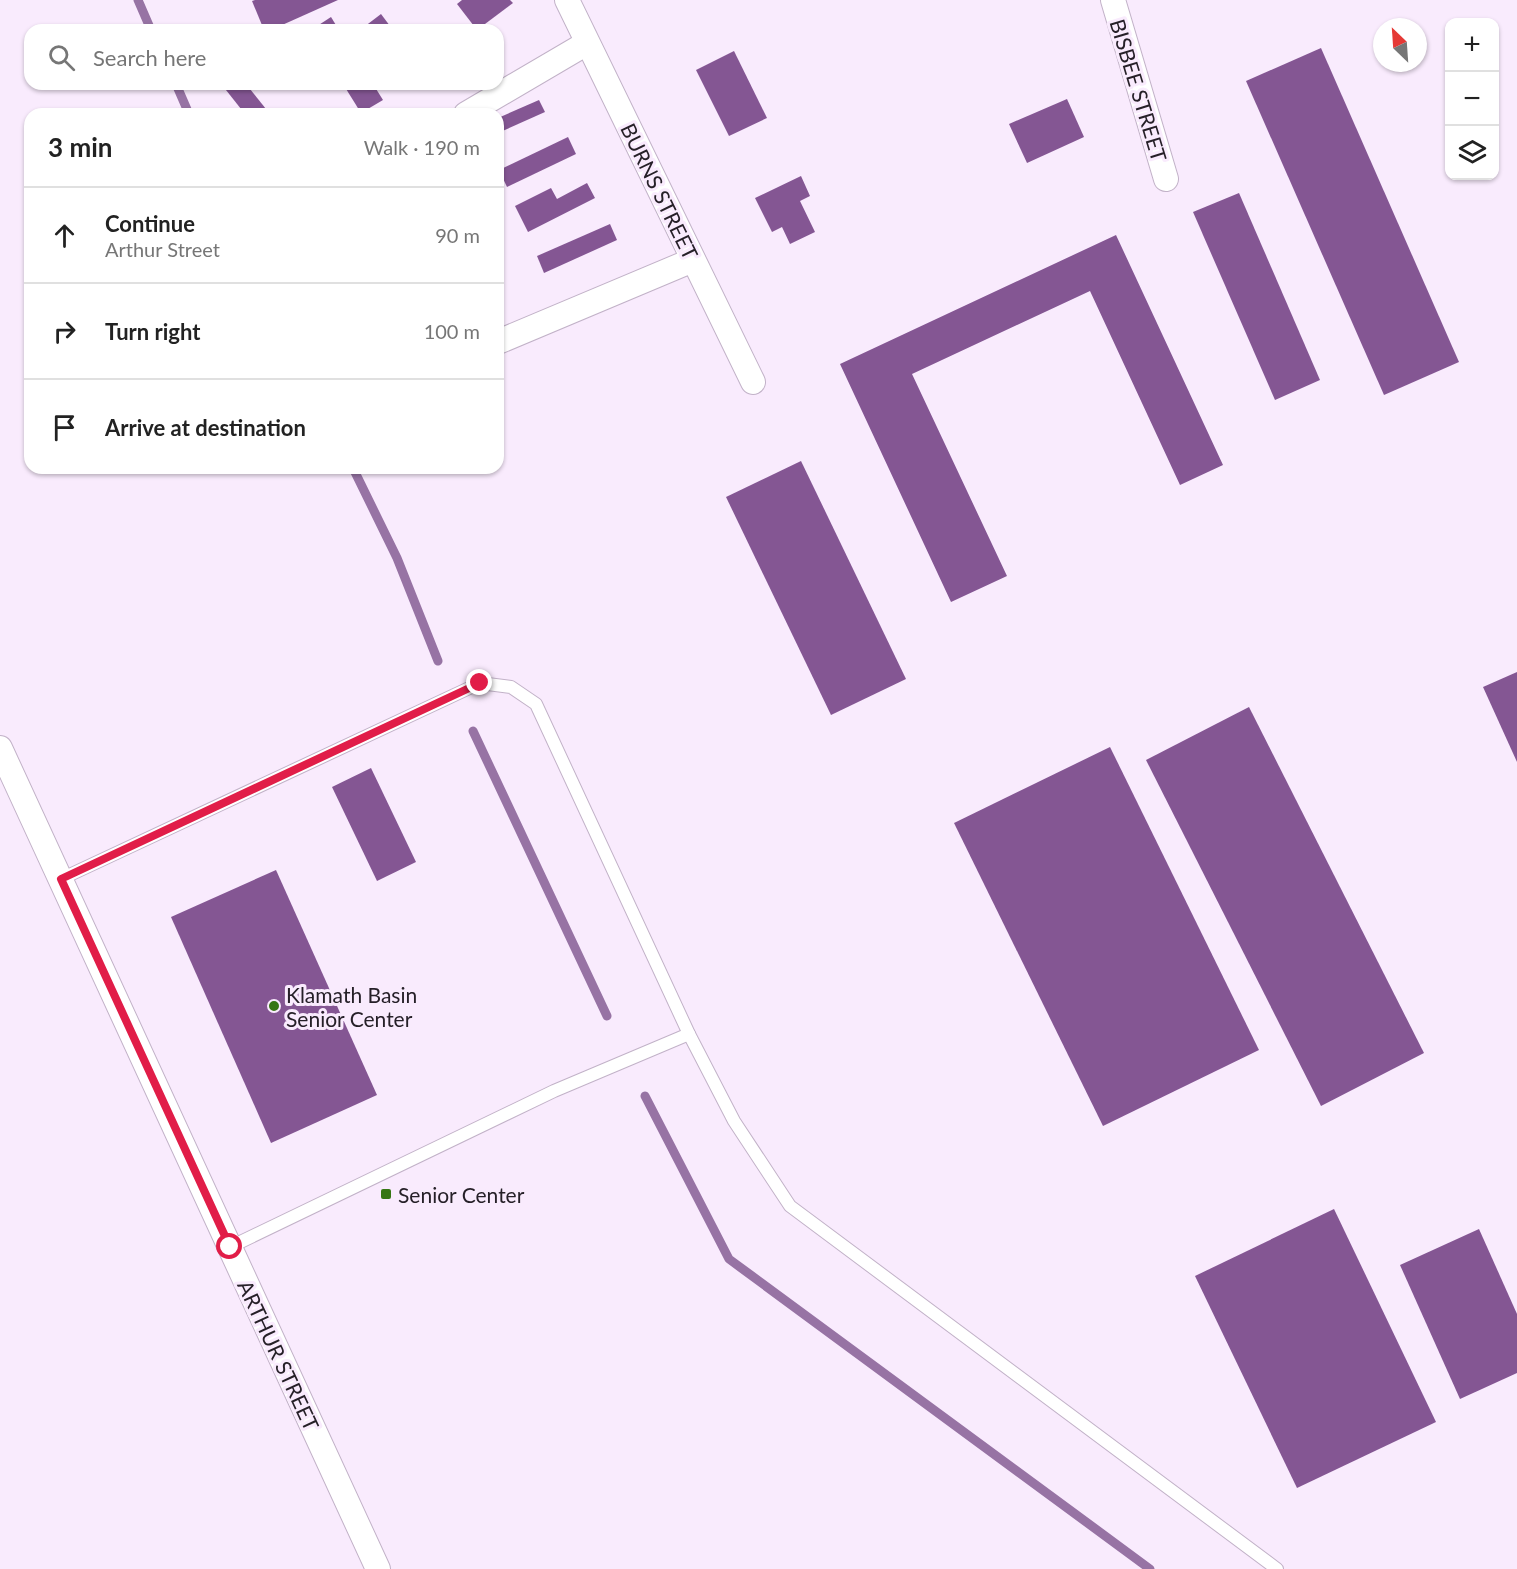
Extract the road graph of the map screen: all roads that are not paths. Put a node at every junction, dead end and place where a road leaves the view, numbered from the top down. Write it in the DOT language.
graph roads {
  1 [pos="567,0"];
  2 [pos="1113,0"];
  3 [pos="587,43"];
  4 [pos="476,108"];
  5 [pos="1166,179"];
  6 [pos="693,260"];
  7 [pos="504,339"];
  8 [pos="753,382"];
  9 [pos="0,748"];
  10 [pos="61,879"];
  11 [pos="689,1034"];
  12 [pos="230,1247"];
  13 [pos="378,1569"];
  14 [pos="1277,1569"];
  1 -- 3 [label="street, BURNS STREET"];
  2 -- 5 [label="street, BISBEE STREET"];
  3 -- 4 [label="street"];
  3 -- 6 [label="street, BURNS STREET"];
  6 -- 7 [label="street"];
  6 -- 8 [label="street, BURNS STREET"];
  9 -- 10 [label="street, ARTHUR STREET"];
  10 -- 11 [label="lane"];
  10 -- 12 [label="street, ARTHUR STREET"];
  11 -- 12 [label="lane"];
  11 -- 14 [label="lane"];
  12 -- 13 [label="street, ARTHUR STREET"];
}
